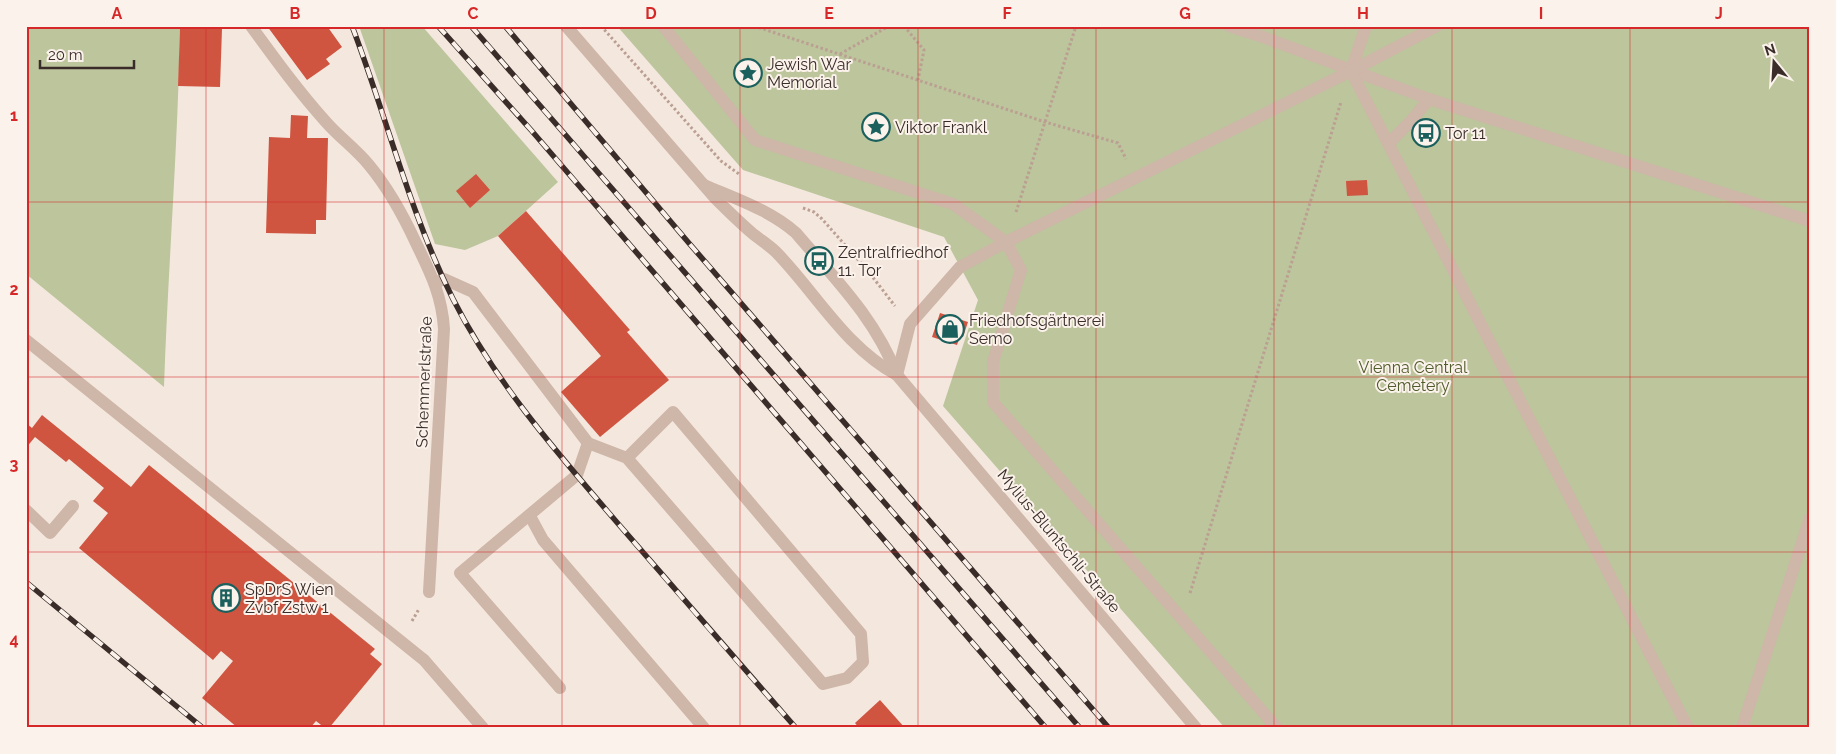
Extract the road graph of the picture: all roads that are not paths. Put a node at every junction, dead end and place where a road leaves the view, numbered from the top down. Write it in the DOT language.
graph roads {
  1 [pos="251,26"];
  2 [pos="566,26"];
  3 [pos="663,26"];
  4 [pos="1229,26"];
  5 [pos="1366,26"];
  6 [pos="1436,26"];
  7 [pos="1351,70"];
  8 [pos="1429,99"];
  9 [pos="1389,143"];
  10 [pos="704,185"];
  11 [pos="1810,220"];
  12 [pos="1006,242"];
  13 [pos="435,283"];
  14 [pos="26,340"];
  15 [pos="897,375"];
  16 [pos="588,443"];
  17 [pos="627,458"];
  18 [pos="73,506"];
  19 [pos="26,510"];
  20 [pos="530,516"];
  21 [pos="1810,518"];
  22 [pos="429,592"];
  23 [pos="560,688"];
  24 [pos="483,728"];
  25 [pos="704,728"];
  26 [pos="1196,728"];
  27 [pos="1277,728"];
  28 [pos="1688,728"];
  29 [pos="1742,728"];
  1 -- 13 [label="street, Schemmerlstraße"];
  2 -- 10 [label="street, Mylius-Bluntschli-Straße"];
  3 -- 12 [label="street"];
  4 -- 7 [label="street"];
  5 -- 7 [label="street"];
  6 -- 7 [label="street"];
  7 -- 8 [label="street"];
  7 -- 9 [label="street"];
  7 -- 12 [label="street"];
  8 -- 9 [label="street"];
  8 -- 11 [label="street"];
  9 -- 28 [label="street"];
  10 -- 15 [label="street, Mylius-Bluntschli-Straße"];
  10 -- 15 [label="street, Mylius-Bluntschli-Straße"];
  12 -- 15 [label="street"];
  12 -- 27 [label="street"];
  13 -- 16 [label="street"];
  13 -- 22 [label="street, Schemmerlstraße"];
  14 -- 24 [label="street"];
  15 -- 26 [label="street, Mylius-Bluntschli-Straße"];
  16 -- 17 [label="street"];
  16 -- 20 [label="street"];
  17 -- 17 [label="street"];
  18 -- 19 [label="street"];
  20 -- 23 [label="street"];
  20 -- 25 [label="street"];
  21 -- 29 [label="street"];
}
